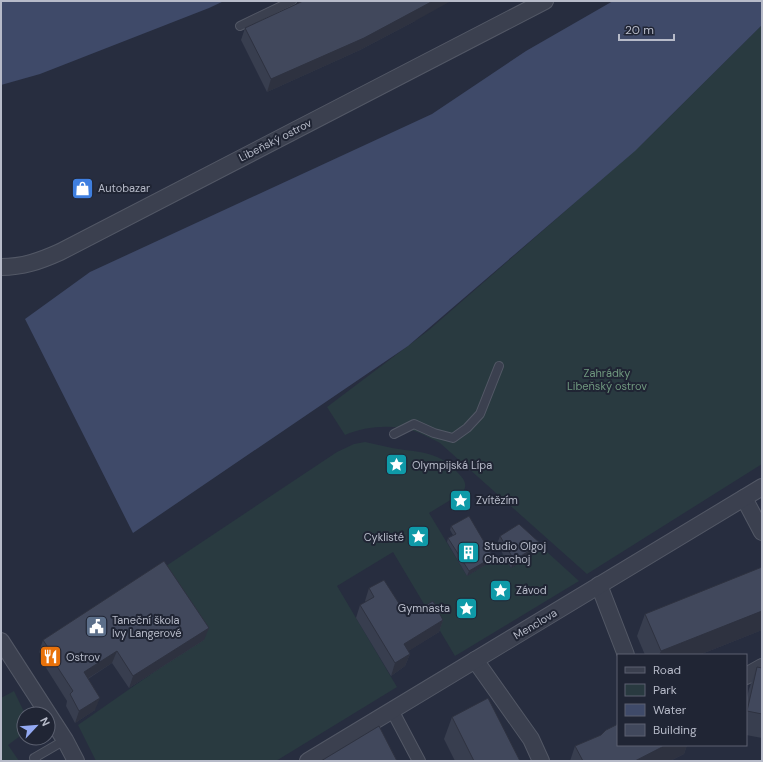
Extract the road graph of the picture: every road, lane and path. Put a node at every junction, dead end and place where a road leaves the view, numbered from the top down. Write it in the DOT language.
graph roads {
  1 [pos="292,1"];
  2 [pos="545,1"];
  3 [pos="240,26"];
  4 [pos="1,267"];
  5 [pos="499,366"];
  6 [pos="394,434"];
  7 [pos="762,488"];
  8 [pos="744,498"];
  9 [pos="762,532"];
  10 [pos="599,585"];
  11 [pos="1,641"];
  12 [pos="626,654"];
  13 [pos="475,660"];
  14 [pos="762,667"];
  15 [pos="747,675"];
  16 [pos="392,710"];
  17 [pos="65,740"];
  18 [pos="36,761"];
  19 [pos="76,761"];
  20 [pos="308,761"];
  21 [pos="419,761"];
  22 [pos="541,761"];
  1 -- 3 [label="lane"];
  2 -- 4 [label="street, Libeňský ostrov"];
  5 -- 6 [label="lane"];
  7 -- 8 [label="street, Menclova"];
  8 -- 9 [label="street"];
  8 -- 10 [label="street, Menclova"];
  10 -- 12 [label="street"];
  10 -- 13 [label="street, Menclova"];
  11 -- 17 [label="street"];
  13 -- 16 [label="street, Menclova"];
  13 -- 22 [label="street"];
  14 -- 15 [label="street"];
  16 -- 20 [label="street, Menclova"];
  16 -- 21 [label="street"];
  17 -- 18 [label="lane"];
  17 -- 19 [label="street"];
}
